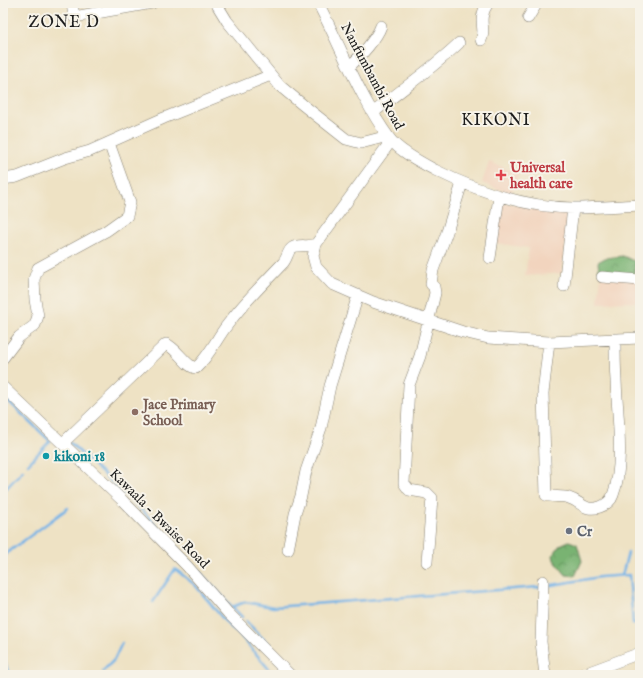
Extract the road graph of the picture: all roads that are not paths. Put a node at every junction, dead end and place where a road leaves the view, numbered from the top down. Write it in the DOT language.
graph roads {
  1 [pos="72,3"];
  2 [pos="152,3"];
  3 [pos="216,3"];
  4 [pos="318,3"];
  5 [pos="488,3"];
  6 [pos="537,3"];
  7 [pos="528,18"];
  8 [pos="381,26"];
  9 [pos="481,40"];
  10 [pos="460,43"];
  11 [pos="350,66"];
  12 [pos="272,75"];
  13 [pos="373,113"];
  14 [pos="389,138"];
  15 [pos="109,143"];
  16 [pos="3,179"];
  17 [pos="462,183"];
  18 [pos="499,197"];
  19 [pos="640,205"];
  20 [pos="573,208"];
  21 [pos="316,244"];
  22 [pos="490,258"];
  23 [pos="602,277"];
  24 [pos="640,280"];
  25 [pos="564,286"];
  26 [pos="358,295"];
  27 [pos="428,320"];
  28 [pos="640,338"];
  29 [pos="615,340"];
  30 [pos="549,342"];
  31 [pos="3,358"];
  32 [pos="3,387"];
  33 [pos="65,446"];
  34 [pos="288,550"];
  35 [pos="427,562"];
  36 [pos="543,585"];
  37 [pos="640,653"];
  38 [pos="290,675"];
  39 [pos="545,675"];
  40 [pos="581,675"];
  1 -- 2 [label="street"];
  3 -- 12 [label="street"];
  4 -- 11 [label="street, Nanfumbambi Road"];
  5 -- 9 [label="street"];
  6 -- 7 [label="street"];
  8 -- 11 [label="street"];
  10 -- 13 [label="street"];
  11 -- 13 [label="street, Nanfumbambi Road"];
  12 -- 14 [label="street"];
  12 -- 15 [label="street"];
  13 -- 14 [label="street, Nanfumbambi Road"];
  14 -- 17 [label="street, Nanfumbambi Road"];
  14 -- 21 [label="street"];
  15 -- 16 [label="street"];
  15 -- 31 [label="street"];
  17 -- 18 [label="street, Nanfumbambi Road"];
  17 -- 27 [label="street"];
  18 -- 20 [label="street, Nanfumbambi Road"];
  18 -- 22 [label="street"];
  19 -- 20 [label="street, Nanfumbambi Road"];
  20 -- 25 [label="street"];
  21 -- 26 [label="street"];
  21 -- 33 [label="street"];
  23 -- 24 [label="street"];
  26 -- 27 [label="street"];
  26 -- 34 [label="street"];
  27 -- 30 [label="street"];
  27 -- 35 [label="street"];
  28 -- 29 [label="street"];
  29 -- 30 [label="street"];
  29 -- 30 [label="street"];
  32 -- 33 [label="street, Kawaala - Bwaise Road"];
  33 -- 38 [label="street, Kawaala - Bwaise Road"];
  36 -- 39 [label="street"];
  37 -- 40 [label="street"];
}
